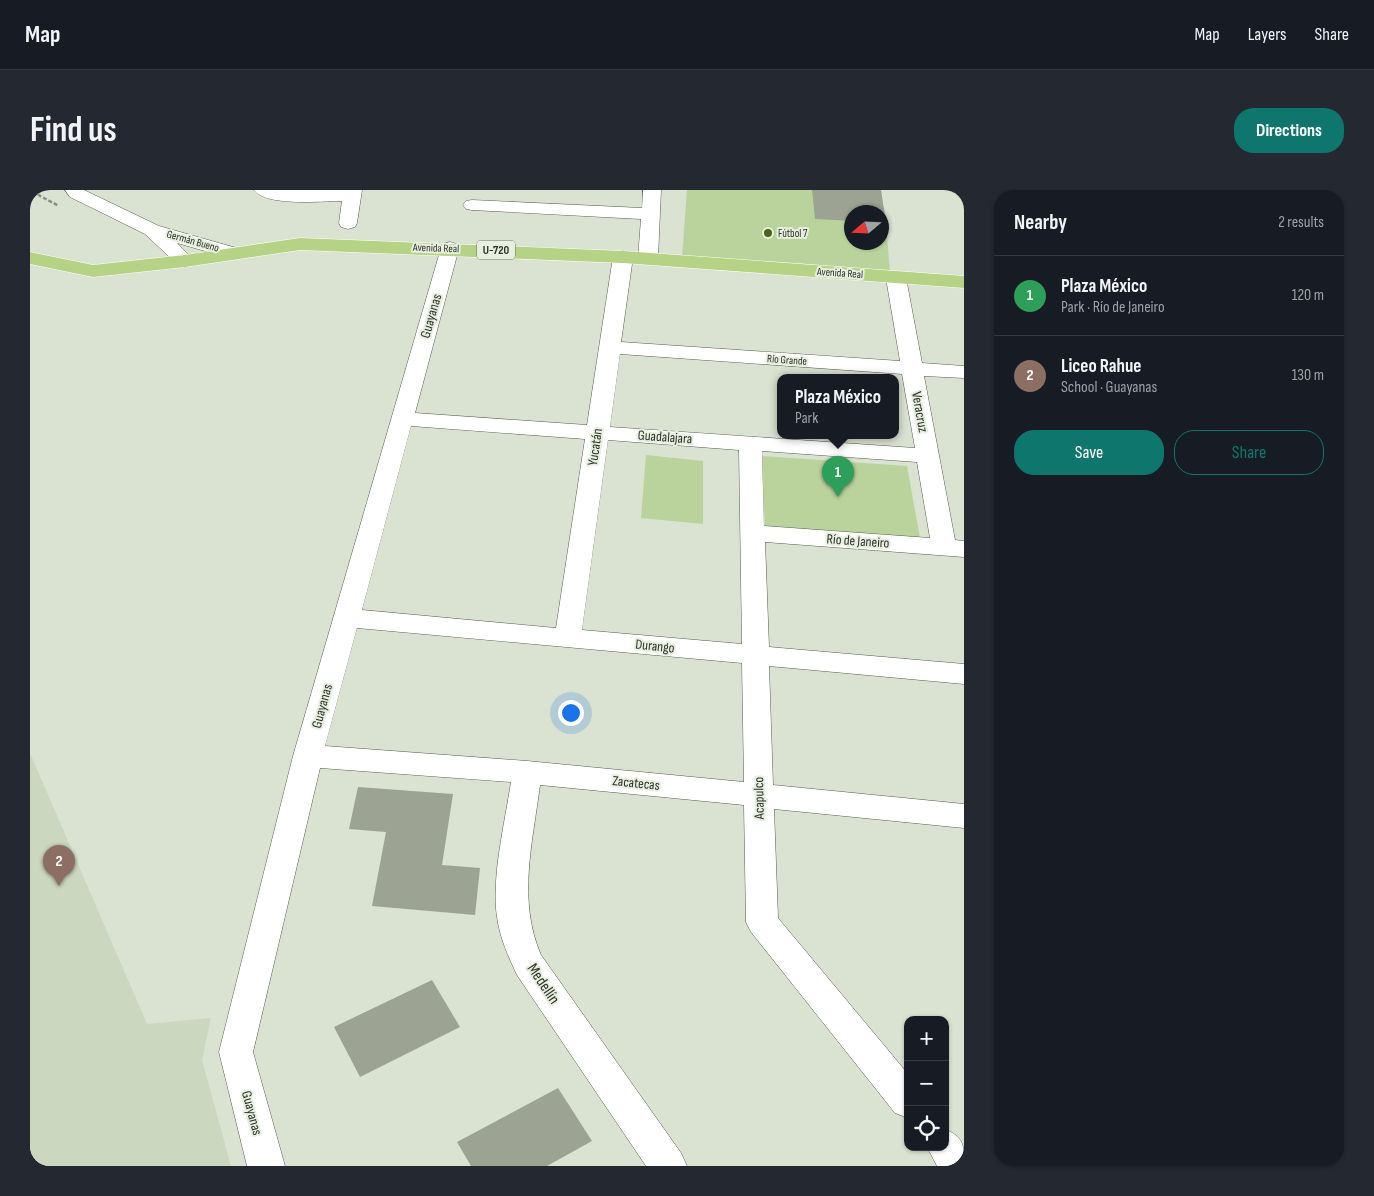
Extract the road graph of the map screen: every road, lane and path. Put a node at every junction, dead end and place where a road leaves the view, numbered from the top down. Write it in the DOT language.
graph roads {
  1 [pos="34,190"];
  2 [pos="74,190"];
  3 [pos="263,190"];
  4 [pos="652,190"];
  5 [pos="353,193"];
  6 [pos="472,204"];
  7 [pos="62,207"];
  8 [pos="651,214"];
  9 [pos="348,223"];
  10 [pos="152,230"];
  11 [pos="450,248"];
  12 [pos="233,253"];
  13 [pos="623,256"];
  14 [pos="30,258"];
  15 [pos="648,258"];
  16 [pos="185,261"];
  17 [pos="896,278"];
  18 [pos="964,282"];
  19 [pos="610,347"];
  20 [pos="912,368"];
  21 [pos="964,372"];
  22 [pos="402,419"];
  23 [pos="597,433"];
  24 [pos="750,443"];
  25 [pos="928,456"];
  26 [pos="753,533"];
  27 [pos="954,548"];
  28 [pos="346,618"];
  29 [pos="568,638"];
  30 [pos="756,656"];
  31 [pos="964,674"];
  32 [pos="308,756"];
  33 [pos="527,772"];
  34 [pos="759,795"];
  35 [pos="964,816"];
  36 [pos="904,1096"];
  37 [pos="948,1151"];
  38 [pos="266,1166"];
  39 [pos="668,1166"];
  40 [pos="960,1166"];
  1 -- 7 [label="path"];
  2 -- 10 [label="street, Germán Bueno"];
  3 -- 5 [label="street"];
  4 -- 8 [label="street"];
  5 -- 9 [label="street"];
  6 -- 8 [label="street"];
  8 -- 15 [label="street"];
  10 -- 12 [label="street, Germán Bueno"];
  10 -- 16 [label="street, Germán Bueno"];
  11 -- 12 [label="main road, Avenida Real / U-720"];
  11 -- 13 [label="main road, Avenida Real / U-720"];
  11 -- 22 [label="street, Guayanas"];
  12 -- 16 [label="main road, Avenida Real / U-720"];
  13 -- 15 [label="main road, Avenida Real / U-720"];
  13 -- 19 [label="street, Yucatán"];
  14 -- 16 [label="main road, Avenida Real / U-720"];
  15 -- 17 [label="main road, Avenida Real / U-720"];
  17 -- 18 [label="main road, Avenida Real / U-720"];
  17 -- 20 [label="street, Veracruz"];
  19 -- 20 [label="street, Río Grande"];
  19 -- 23 [label="street, Yucatán"];
  20 -- 21 [label="street, Río Grande"];
  20 -- 25 [label="street, Veracruz"];
  22 -- 23 [label="street, Guadalajara"];
  22 -- 28 [label="street, Guayanas"];
  23 -- 24 [label="street, Guadalajara"];
  23 -- 29 [label="street, Yucatán"];
  24 -- 25 [label="street, Guadalajara"];
  24 -- 26 [label="street, Acapulco"];
  25 -- 27 [label="street, Veracruz"];
  26 -- 27 [label="street, Río de Janeiro"];
  26 -- 30 [label="street, Acapulco"];
  28 -- 29 [label="street, Durango"];
  28 -- 32 [label="street, Guayanas"];
  29 -- 30 [label="street, Durango"];
  30 -- 31 [label="street, Durango"];
  30 -- 34 [label="street, Acapulco"];
  32 -- 33 [label="street, Zacatecas"];
  32 -- 38 [label="street, Guayanas"];
  33 -- 34 [label="street, Zacatecas"];
  33 -- 39 [label="street, Medellín"];
  34 -- 35 [label="street, Zacatecas"];
  34 -- 36 [label="street, Acapulco"];
  37 -- 40 [label="street"];
}
